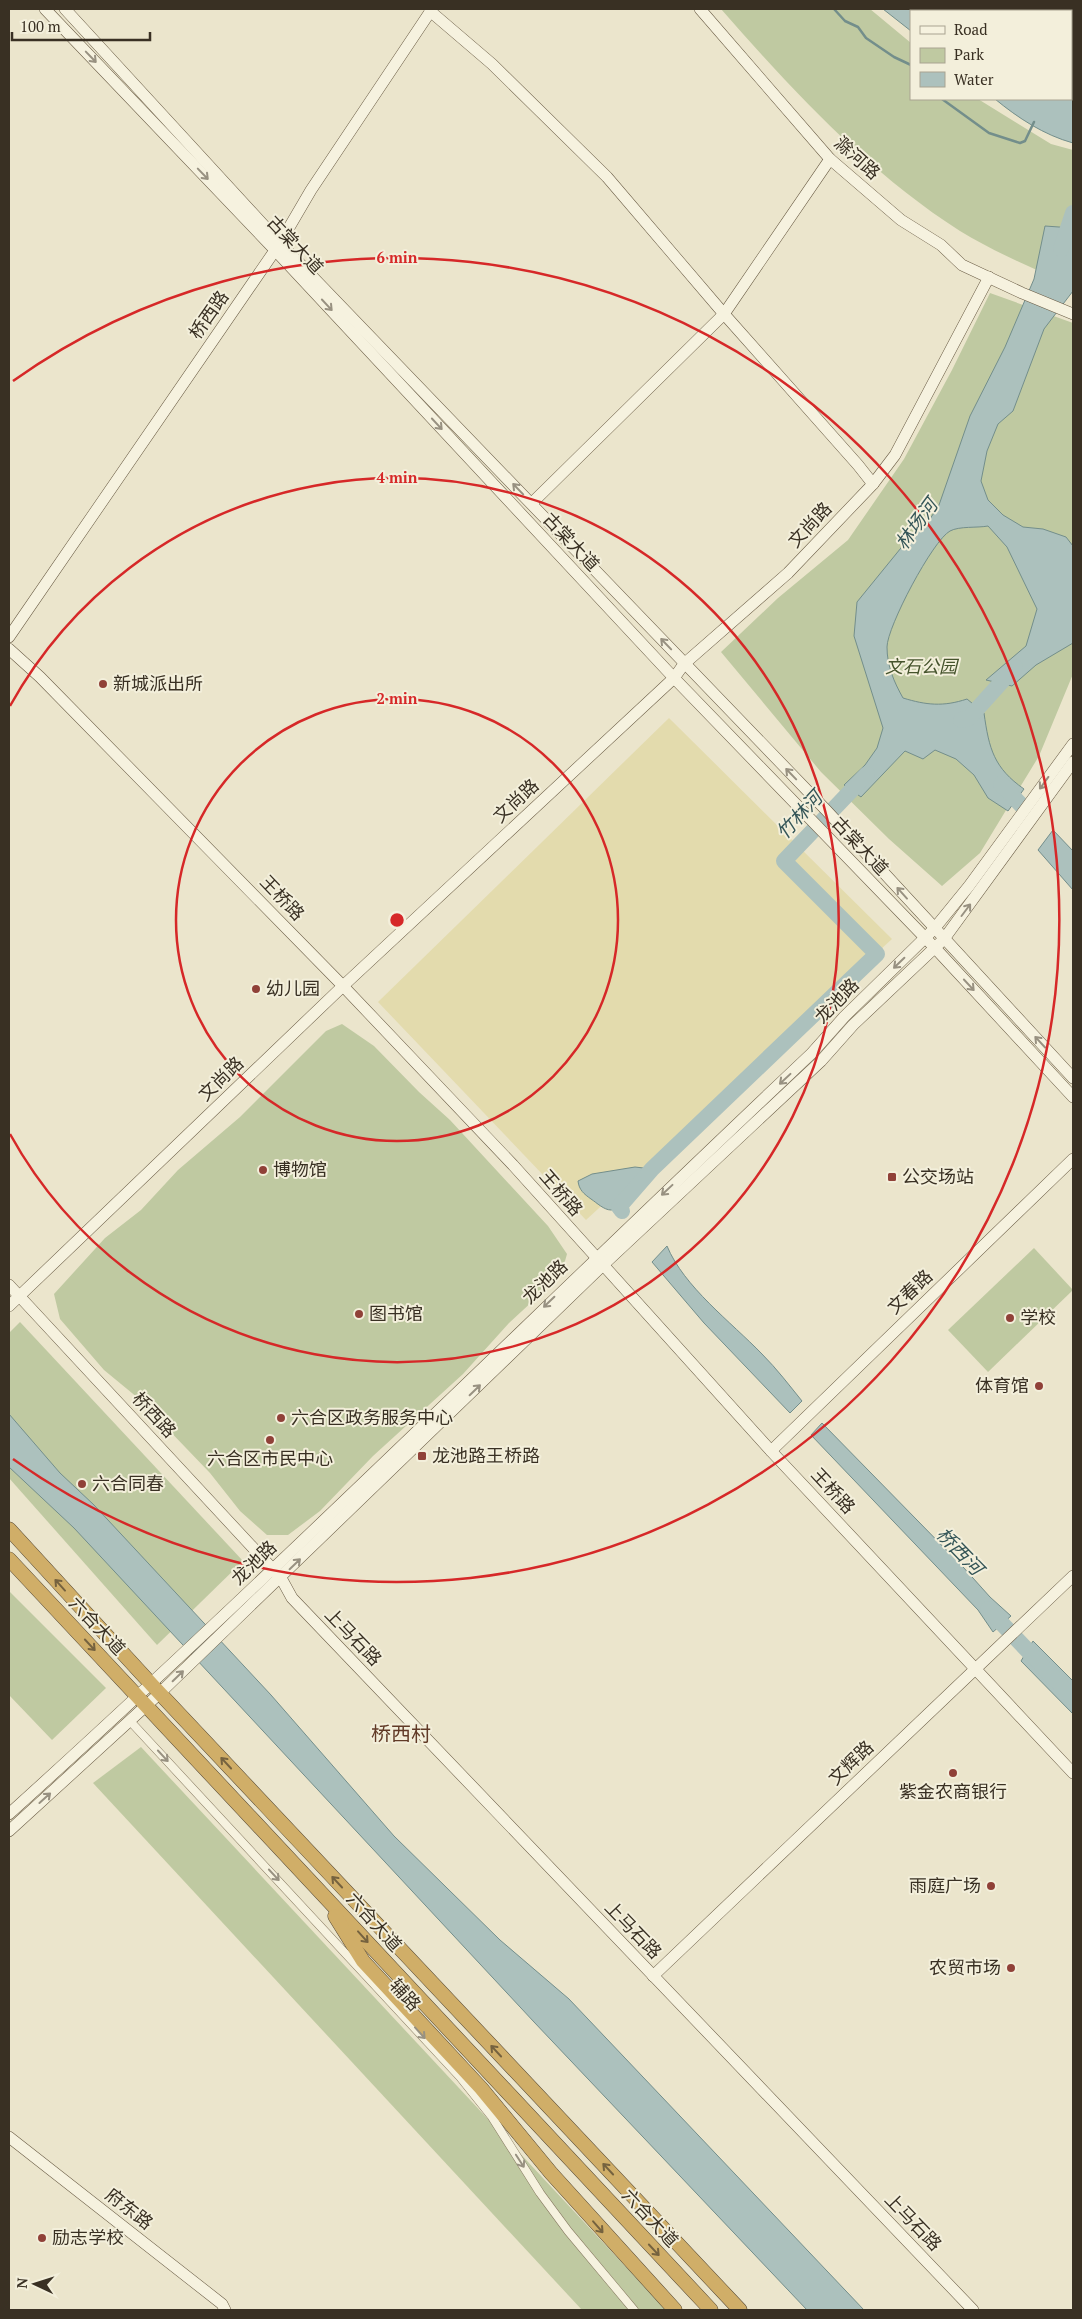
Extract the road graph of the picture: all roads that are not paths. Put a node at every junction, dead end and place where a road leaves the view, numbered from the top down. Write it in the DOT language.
graph roads {
  1 [pos="45,9"];
  2 [pos="64,9"];
  3 [pos="700,9"];
  4 [pos="431,10"];
  5 [pos="830,159"];
  6 [pos="278,246"];
  7 [pos="989,277"];
  8 [pos="1068,312"];
  9 [pos="724,314"];
  10 [pos="873,484"];
  11 [pos="532,503"];
  12 [pos="9,637"];
  13 [pos="9,649"];
  14 [pos="684,664"];
  15 [pos="674,678"];
  16 [pos="1073,744"];
  17 [pos="1073,762"];
  18 [pos="934,929"];
  19 [pos="924,939"];
  20 [pos="944,940"];
  21 [pos="936,949"];
  22 [pos="344,986"];
  23 [pos="1073,1078"];
  24 [pos="1073,1097"];
  25 [pos="1073,1158"];
  26 [pos="599,1262"];
  27 [pos="9,1285"];
  28 [pos="19,1296"];
  29 [pos="9,1306"];
  30 [pos="771,1451"];
  31 [pos="9,1529"];
  32 [pos="9,1559"];
  33 [pos="277,1574"];
  34 [pos="1073,1576"];
  35 [pos="976,1668"];
  36 [pos="156,1689"];
  37 [pos="143,1701"];
  38 [pos="130,1720"];
  39 [pos="1073,1772"];
  40 [pos="9,1814"];
  41 [pos="9,1830"];
  42 [pos="322,1893"];
  43 [pos="653,1976"];
  44 [pos="468,2074"];
  45 [pos="480,2102"];
  46 [pos="9,2137"];
  47 [pos="690,2256"];
  48 [pos="225,2310"];
  49 [pos="634,2310"];
  50 [pos="675,2310"];
  51 [pos="711,2310"];
  52 [pos="740,2310"];
  53 [pos="751,2310"];
  54 [pos="973,2310"];
  1 -- 6 [label="street, 古棠大道, one-way"];
  2 -- 6 [label="street, 古棠大道"];
  3 -- 5 [label="street, 滁河路"];
  4 -- 6 [label="street, 桥西路"];
  4 -- 9 [label="street"];
  5 -- 7 [label="street, 滁河路"];
  5 -- 9 [label="street"];
  11 -- 6 [label="street, 古棠大道, one-way"];
  6 -- 12 [label="street, 桥西路"];
  6 -- 15 [label="street, 古棠大道, one-way"];
  7 -- 8 [label="street, 滁河路"];
  7 -- 10 [label="street, 文尚路"];
  9 -- 10 [label="street"];
  9 -- 11 [label="street"];
  10 -- 14 [label="street, 文尚路"];
  14 -- 11 [label="street, 古棠大道, one-way"];
  13 -- 22 [label="street, 王桥路"];
  14 -- 15 [label="street, 文尚路"];
  18 -- 14 [label="street, 古棠大道, one-way"];
  15 -- 19 [label="street, 古棠大道"];
  15 -- 22 [label="street, 文尚路"];
  16 -- 18 [label="street, 龙池路, one-way"];
  20 -- 17 [label="street, 龙池路, one-way"];
  18 -- 19 [label="street, 龙池路"];
  18 -- 20 [label="street, 古棠大道"];
  19 -- 21 [label="street, 古棠大道"];
  19 -- 26 [label="street, 龙池路, one-way"];
  20 -- 21 [label="street, 龙池路"];
  23 -- 20 [label="street, 古棠大道, one-way"];
  21 -- 24 [label="street, 古棠大道, one-way"];
  21 -- 26 [label="street, 龙池路"];
  22 -- 26 [label="street, 王桥路"];
  22 -- 28 [label="street, 文尚路"];
  25 -- 30 [label="street, 文春路"];
  26 -- 30 [label="street, 王桥路"];
  26 -- 33 [label="street, 龙池路"];
  27 -- 28 [label="street, 桥西路"];
  28 -- 29 [label="street, 文尚路"];
  28 -- 33 [label="street, 桥西路"];
  30 -- 35 [label="street, 王桥路"];
  36 -- 31 [label="highway, 六合大道, one-way"];
  32 -- 37 [label="highway, 六合大道, one-way"];
  33 -- 36 [label="street, 龙池路"];
  33 -- 43 [label="street, 上马石路"];
  34 -- 35 [label="street, 文辉路"];
  35 -- 39 [label="street, 王桥路"];
  35 -- 43 [label="street, 文辉路"];
  36 -- 37 [label="street, 龙池路"];
  47 -- 36 [label="highway, 六合大道, one-way"];
  37 -- 38 [label="street, 龙池路"];
  37 -- 40 [label="street, 龙池路"];
  37 -- 42 [label="highway, 六合大道"];
  41 -- 38 [label="street, 龙池路, one-way"];
  38 -- 45 [label="street, 辅路, one-way"];
  42 -- 44 [label="highway"];
  42 -- 51 [label="highway, 六合大道, one-way"];
  43 -- 54 [label="street, 上马石路"];
  44 -- 45 [label="street"];
  44 -- 50 [label="highway, one-way"];
  45 -- 49 [label="street, 辅路, one-way"];
  46 -- 48 [label="street, 府东路"];
  47 -- 52 [label="highway"];
  47 -- 53 [label="highway"];
}
